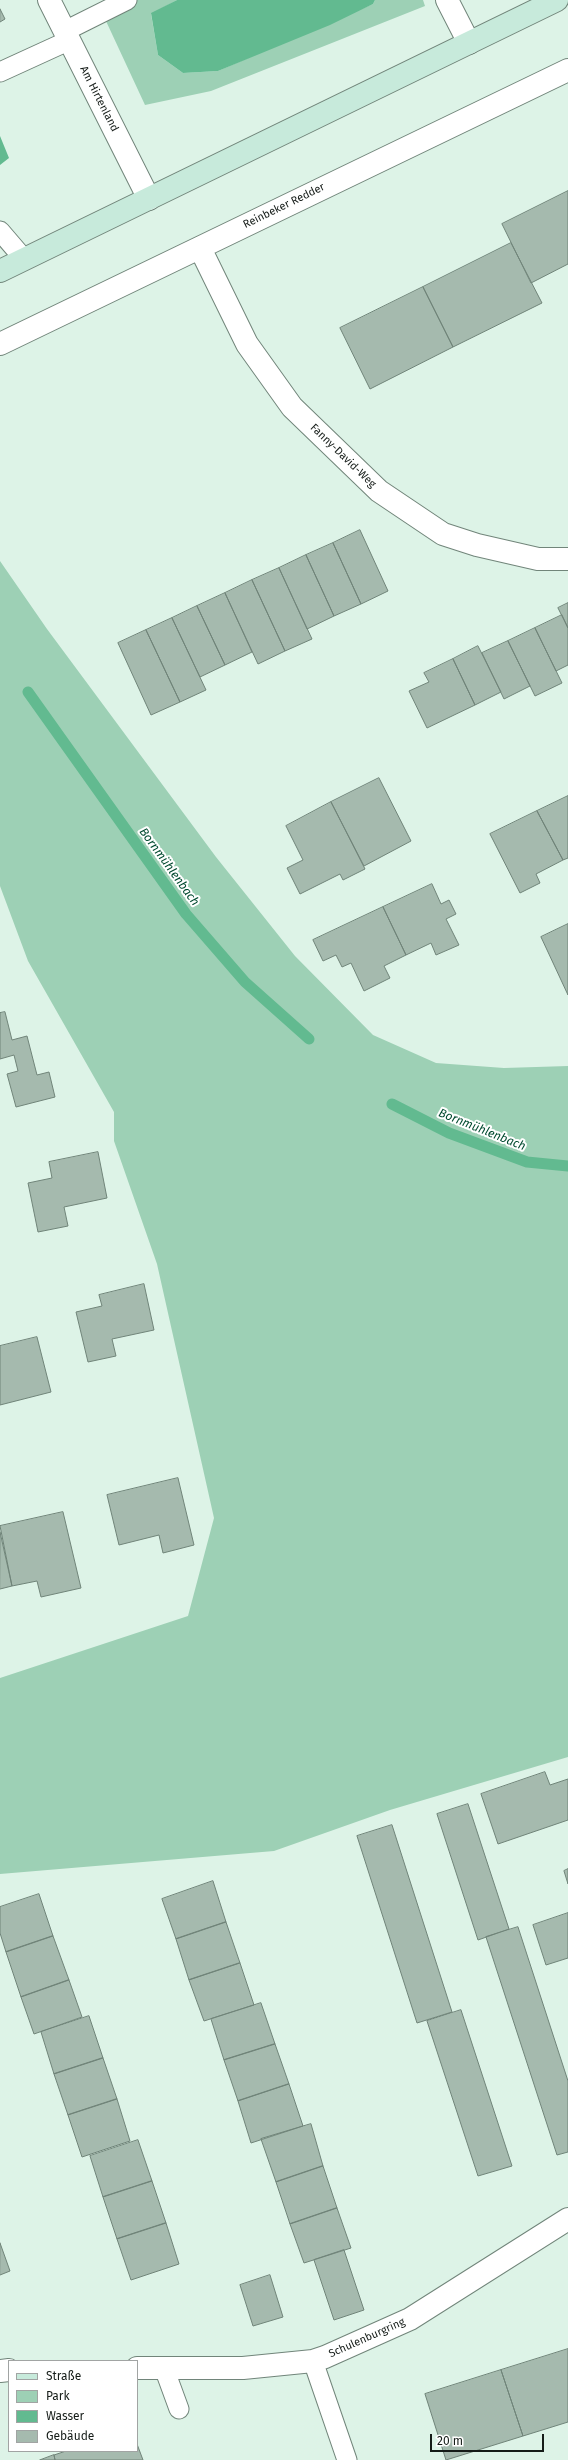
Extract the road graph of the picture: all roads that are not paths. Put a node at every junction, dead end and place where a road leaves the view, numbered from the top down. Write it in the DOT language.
graph roads {
  1 [pos="49,0"];
  2 [pos="127,0"];
  3 [pos="447,0"];
  4 [pos="557,0"];
  5 [pos="67,36"];
  6 [pos="469,43"];
  7 [pos="568,70"];
  8 [pos="0,72"];
  9 [pos="149,199"];
  10 [pos="0,231"];
  11 [pos="200,248"];
  12 [pos="24,259"];
  13 [pos="0,271"];
  14 [pos="0,344"];
  15 [pos="568,560"];
  16 [pos="568,2219"];
  17 [pos="312,2361"];
  18 [pos="138,2368"];
  19 [pos="164,2368"];
  20 [pos="179,2409"];
  21 [pos="347,2460"];
  1 -- 5 [label="street, Am Hirtenland"];
  2 -- 5 [label="lane"];
  3 -- 6 [label="street"];
  4 -- 6 [label="main road"];
  5 -- 8 [label="lane"];
  5 -- 9 [label="street, Am Hirtenland"];
  6 -- 9 [label="main road"];
  7 -- 11 [label="street, Reinbeker Redder"];
  9 -- 12 [label="main road"];
  10 -- 12 [label="lane"];
  11 -- 14 [label="street, Reinbeker Redder"];
  11 -- 15 [label="street, Fanny-David-Weg"];
  12 -- 13 [label="main road"];
  16 -- 17 [label="street, Schulenburgring"];
  17 -- 19 [label="street, Schulenburgring"];
  17 -- 21 [label="lane"];
  18 -- 19 [label="street, Schulenburgring"];
  19 -- 20 [label="lane"];
}
